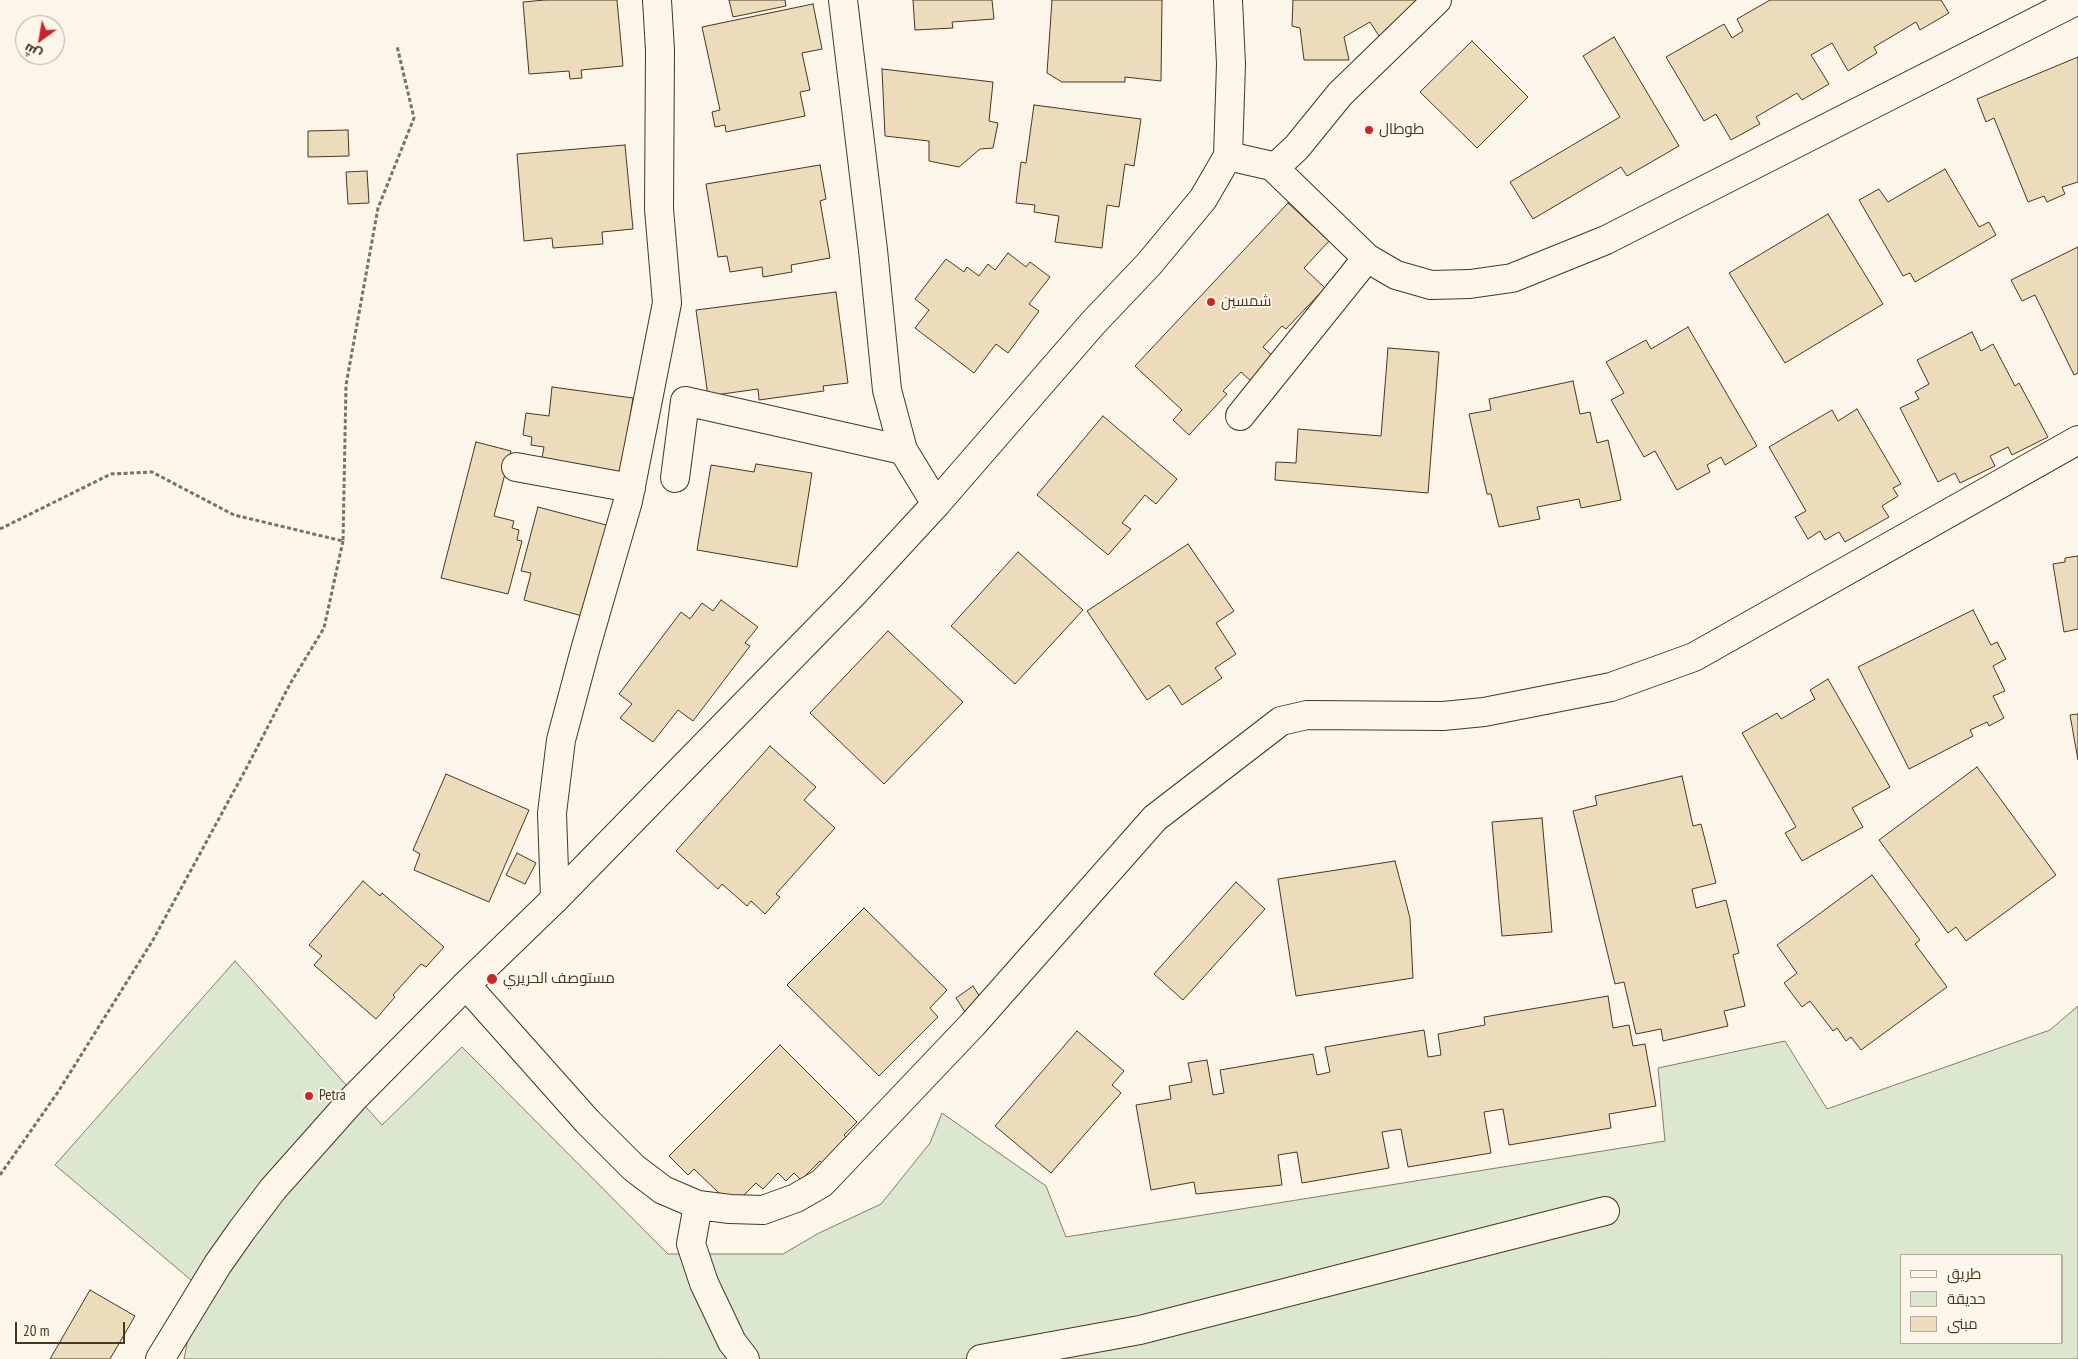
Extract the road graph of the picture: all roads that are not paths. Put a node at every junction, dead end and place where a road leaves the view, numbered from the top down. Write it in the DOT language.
graph roads {
  1 [pos="657,0"];
  2 [pos="843,0"];
  3 [pos="1228,0"];
  4 [pos="1437,0"];
  5 [pos="2078,0"];
  6 [pos="1228,156"];
  7 [pos="1272,166"];
  8 [pos="1367,258"];
  9 [pos="1240,416"];
  10 [pos="2078,440"];
  11 [pos="903,450"];
  12 [pos="516,467"];
  13 [pos="675,478"];
  14 [pos="631,488"];
  15 [pos="936,504"];
  16 [pos="555,899"];
  17 [pos="466,985"];
  18 [pos="698,1204"];
  19 [pos="1605,1211"];
  20 [pos="160,1359"];
  21 [pos="745,1359"];
  22 [pos="982,1359"];
  1 -- 14 [label="street"];
  2 -- 11 [label="street"];
  3 -- 6 [label="street"];
  4 -- 7 [label="street"];
  5 -- 8 [label="street"];
  6 -- 7 [label="street"];
  6 -- 15 [label="street"];
  7 -- 8 [label="street"];
  8 -- 9 [label="street"];
  10 -- 18 [label="street"];
  11 -- 13 [label="street"];
  11 -- 15 [label="street"];
  12 -- 14 [label="street"];
  14 -- 16 [label="street"];
  15 -- 16 [label="street"];
  16 -- 17 [label="street"];
  17 -- 18 [label="street"];
  17 -- 20 [label="street"];
  18 -- 21 [label="street"];
  19 -- 22 [label="street"];
}
